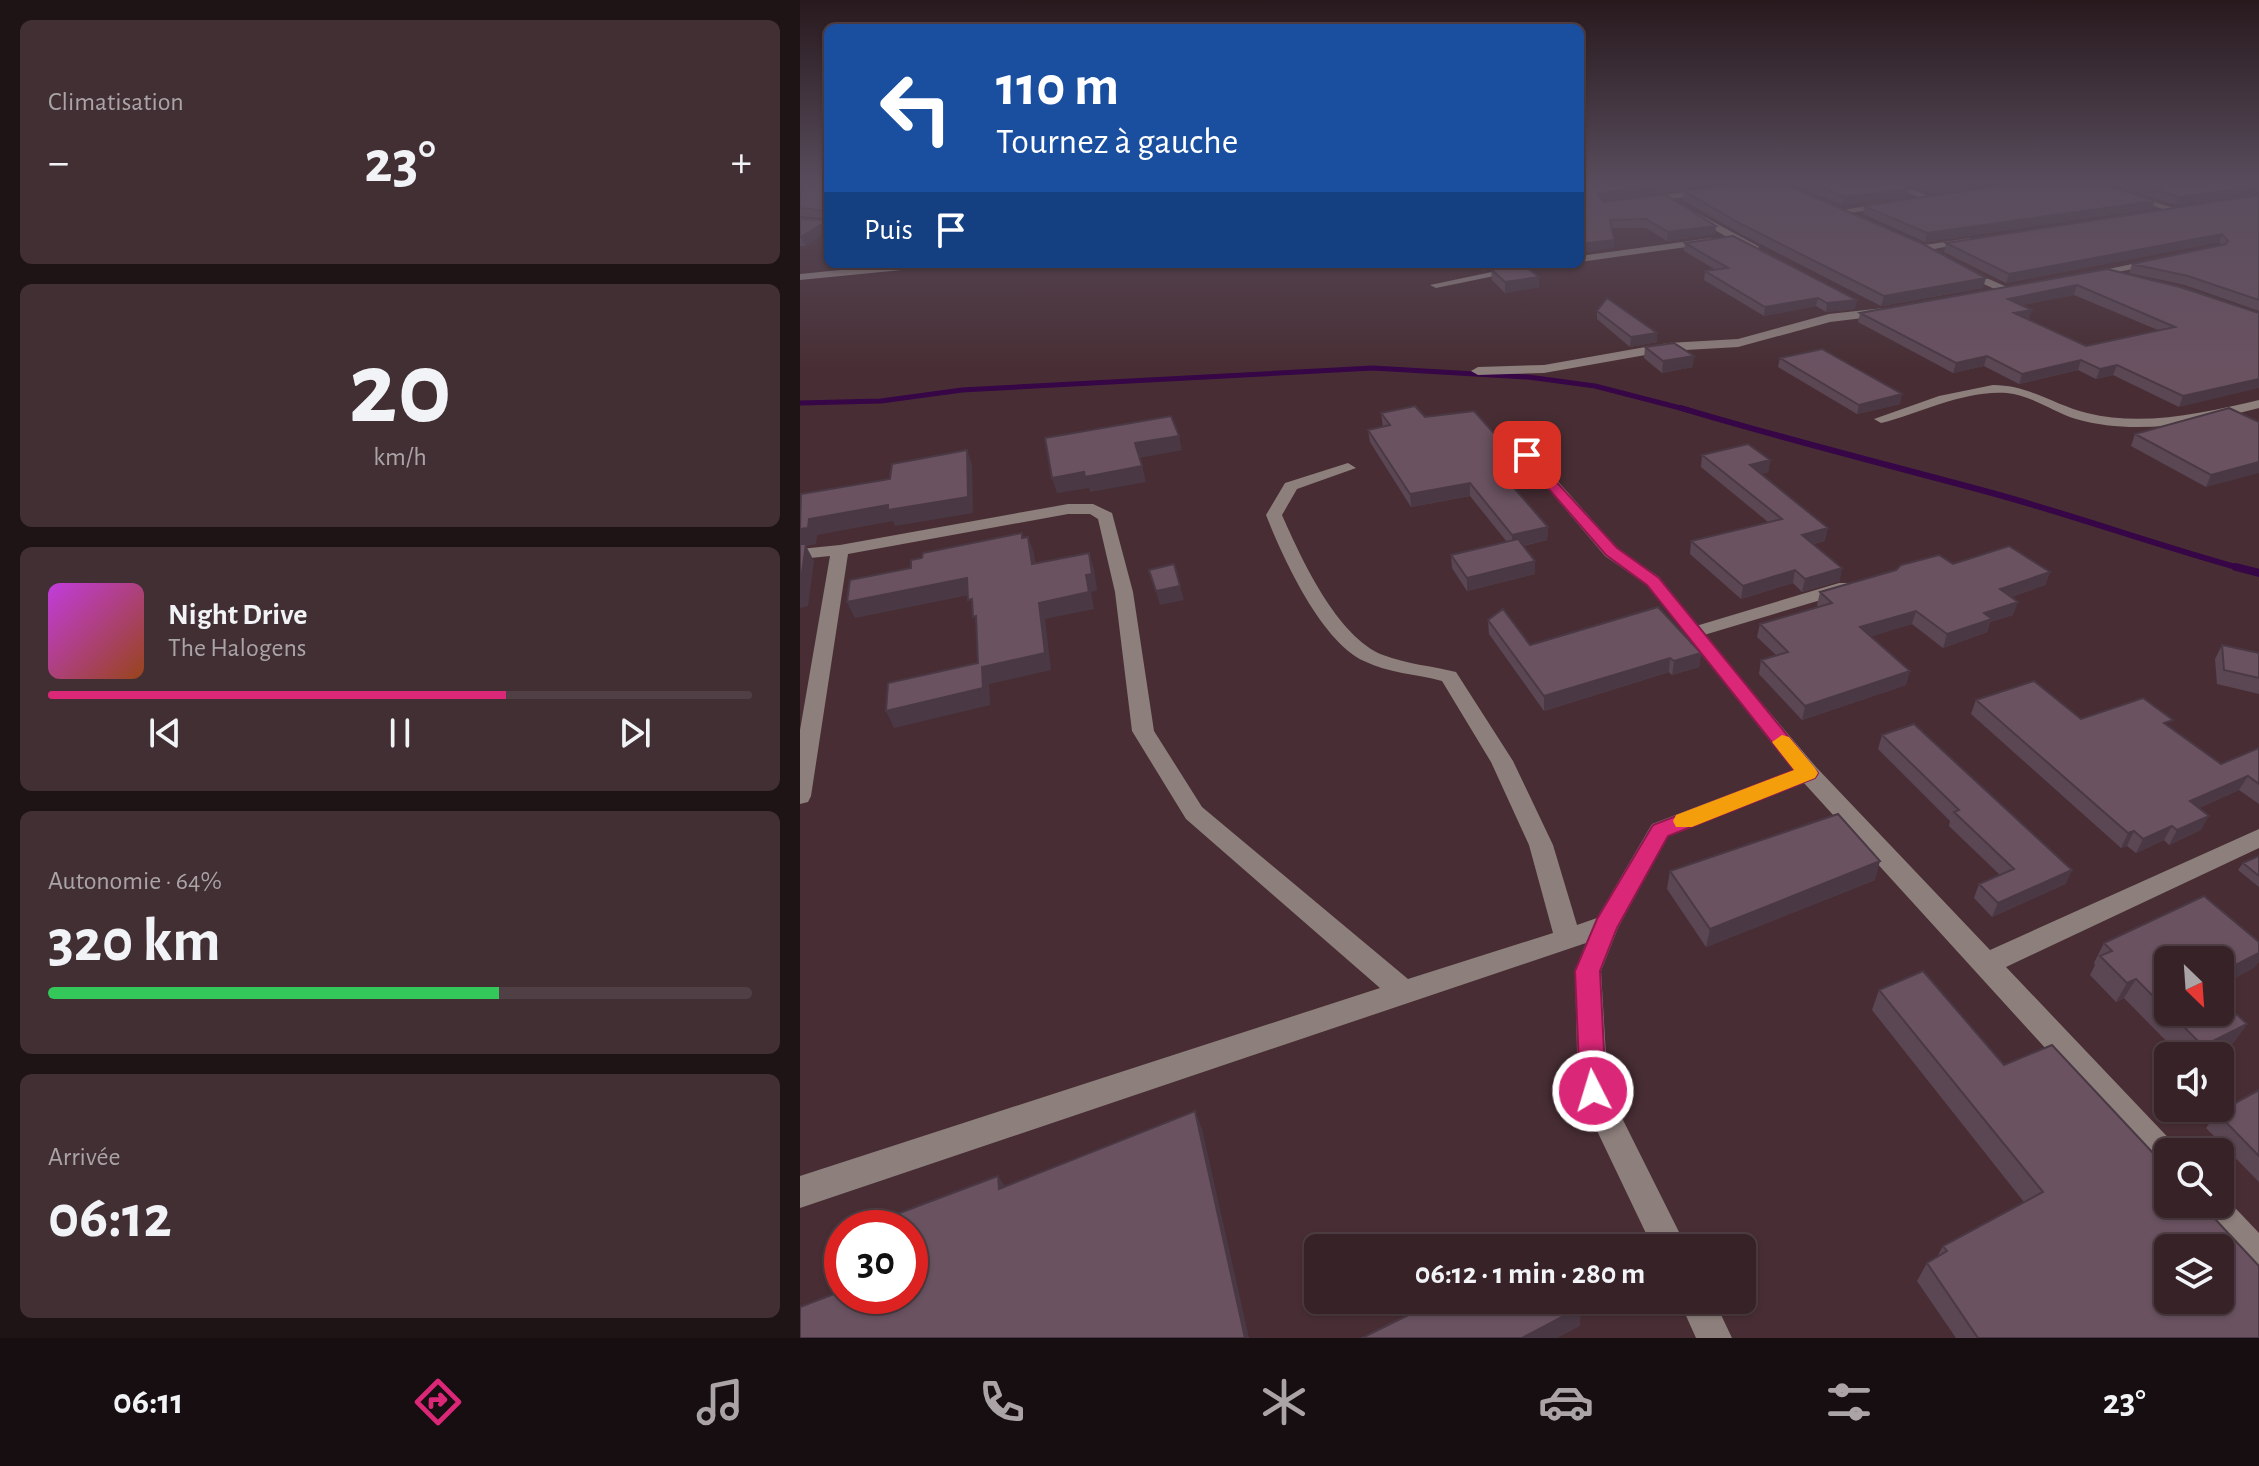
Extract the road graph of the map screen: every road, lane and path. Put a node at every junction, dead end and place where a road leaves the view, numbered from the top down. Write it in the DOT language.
graph roads {
  1 [pos="1687,244"];
  2 [pos="1746,244"];
  3 [pos="1916,244"];
  4 [pos="1950,244"];
  5 [pos="1924,248"];
  6 [pos="1761,252"];
  7 [pos="1936,256"];
  8 [pos="1584,258"];
  9 [pos="2168,260"];
  10 [pos="1947,263"];
  11 [pos="891,268"];
  12 [pos="1526,268"];
  13 [pos="2099,272"];
  14 [pos="800,277"];
  15 [pos="2067,278"];
  16 [pos="2139,281"];
  17 [pos="1436,285"];
  18 [pos="2020,287"];
  19 [pos="2005,290"];
  20 [pos="1973,295"];
  21 [pos="1852,299"];
  22 [pos="1894,310"];
  23 [pos="1879,313"];
  24 [pos="1478,371"];
  25 [pos="2259,404"];
  26 [pos="1881,419"];
  27 [pos="1527,455"];
  28 [pos="1348,468"];
  29 [pos="840,550"];
  30 [pos="800,554"];
  31 [pos="1871,580"];
  32 [pos="1692,633"];
  33 [pos="1808,773"];
  34 [pos="800,788"];
  35 [pos="800,796"];
  36 [pos="2259,838"];
  37 [pos="1606,926"];
  38 [pos="1568,939"];
  39 [pos="1986,964"];
  40 [pos="1405,993"];
  41 [pos="2154,1145"];
  42 [pos="800,1192"];
  43 [pos="2222,1218"];
  44 [pos="1663,1234"];
  45 [pos="2259,1257"];
  46 [pos="1703,1314"];
  47 [pos="1714,1338"];
  1 -- 8 [label="street"];
  2 -- 6 [label="street"];
  3 -- 5 [label="street"];
  4 -- 5 [label="street"];
  5 -- 7 [label="street"];
  9 -- 13 [label="street"];
  10 -- 19 [label="street"];
  11 -- 14 [label="street"];
  12 -- 17 [label="street"];
  13 -- 15 [label="street"];
  13 -- 16 [label="street"];
  18 -- 19 [label="street"];
  19 -- 20 [label="street"];
  21 -- 23 [label="street"];
  22 -- 23 [label="street"];
  23 -- 24 [label="street"];
  25 -- 26 [label="street"];
  27 -- 32 [label="street"];
  28 -- 38 [label="street"];
  29 -- 30 [label="street"];
  29 -- 34 [label="street"];
  29 -- 40 [label="street"];
  31 -- 32 [label="street"];
  32 -- 33 [label="street"];
  33 -- 37 [label="street"];
  33 -- 39 [label="street"];
  34 -- 35 [label="street"];
  36 -- 39 [label="street"];
  37 -- 38 [label="street"];
  37 -- 44 [label="street"];
  38 -- 40 [label="street"];
  39 -- 41 [label="street"];
  40 -- 42 [label="street"];
  43 -- 45 [label="street"];
  46 -- 47 [label="street"];
}
